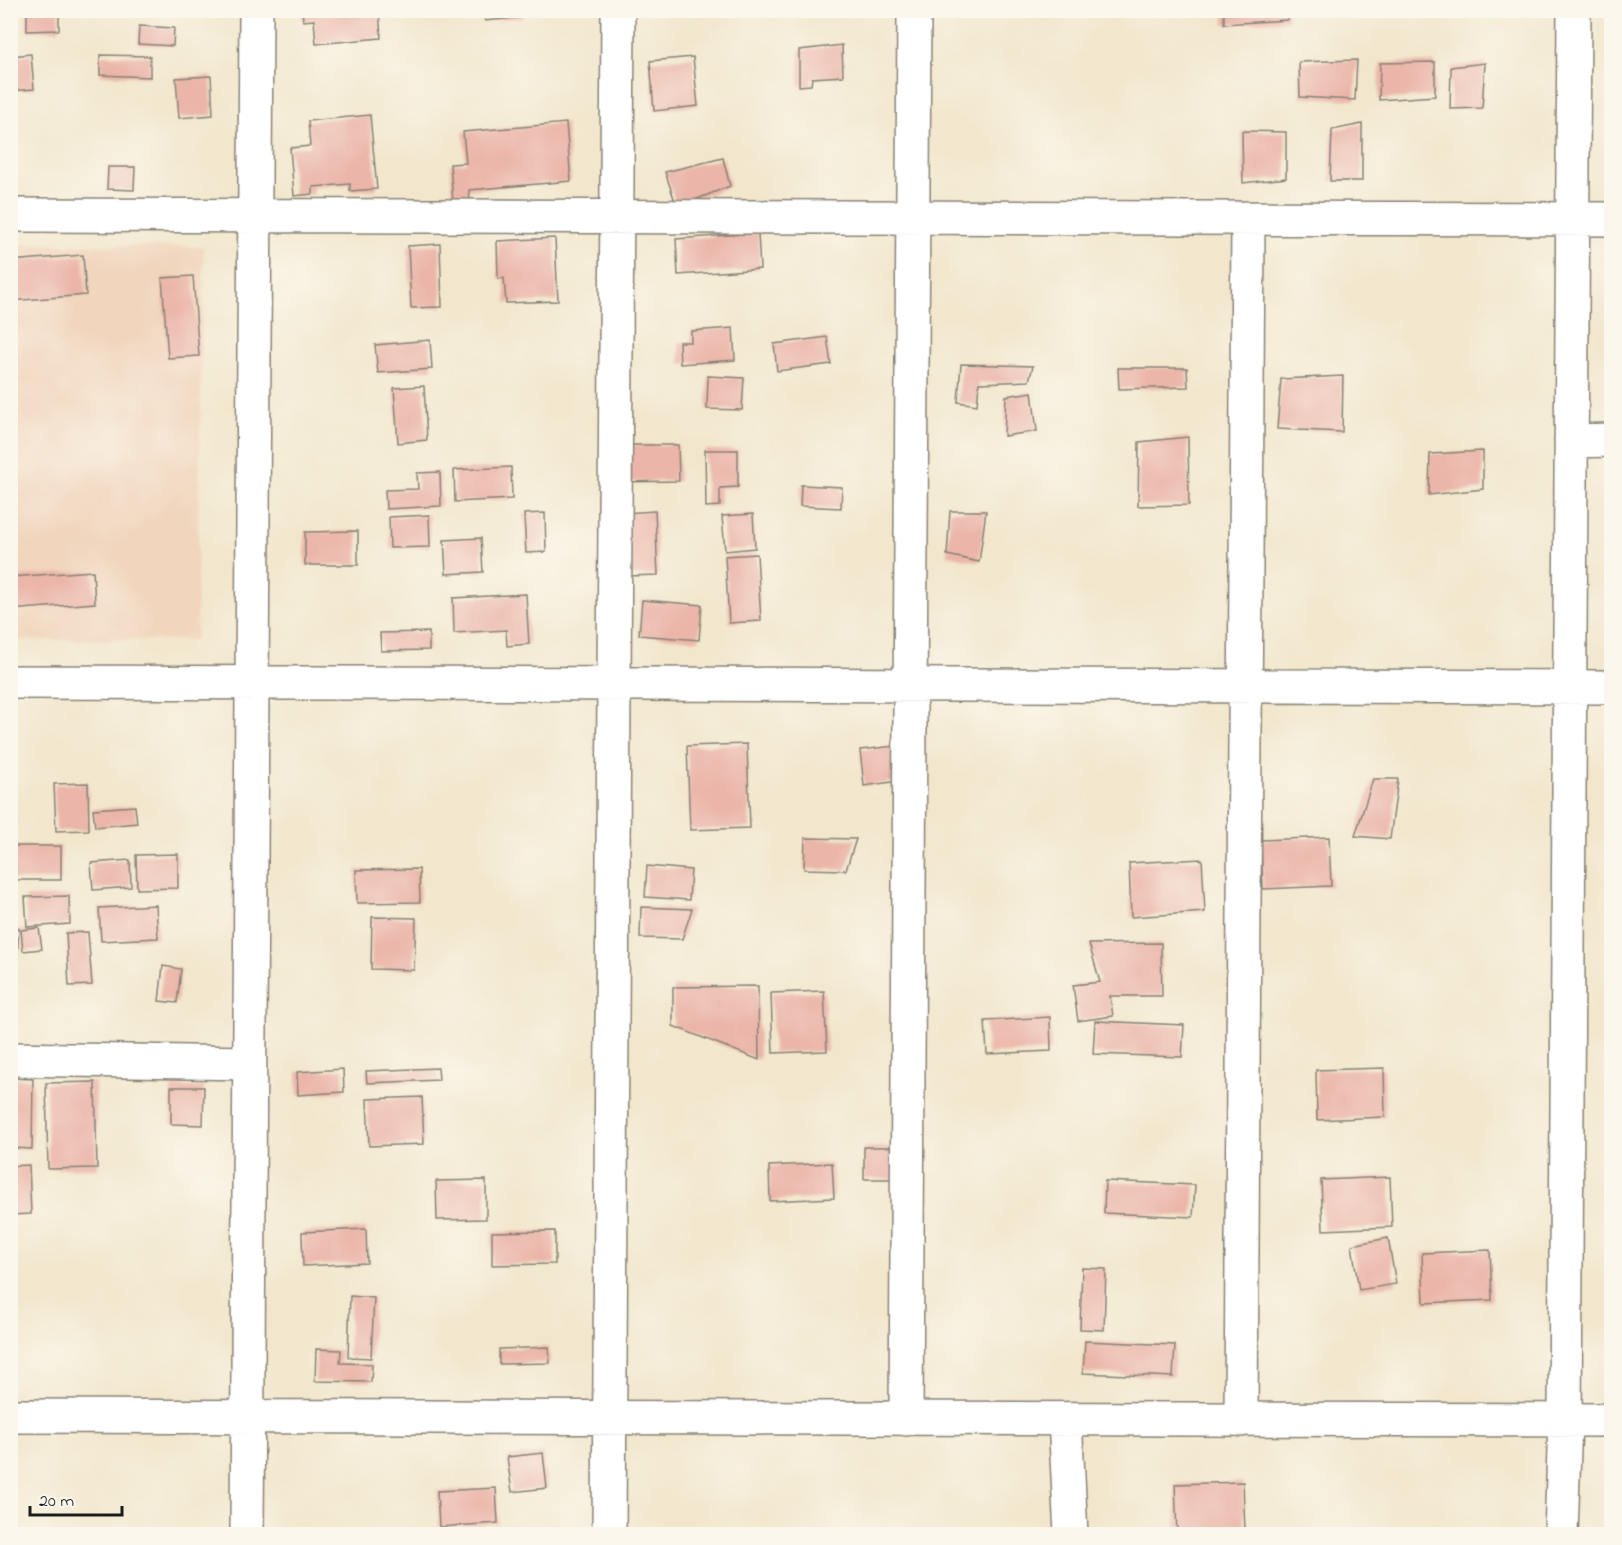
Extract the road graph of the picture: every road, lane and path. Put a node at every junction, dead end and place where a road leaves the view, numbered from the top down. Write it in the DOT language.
graph roads {
  1 [pos="256,10"];
  2 [pos="618,10"];
  3 [pos="914,10"];
  4 [pos="1574,10"];
  5 [pos="10,215"];
  6 [pos="254,216"];
  7 [pos="617,217"];
  8 [pos="913,218"];
  9 [pos="1248,219"];
  10 [pos="1611,219"];
  11 [pos="1572,220"];
  12 [pos="1611,440"];
  13 [pos="1571,441"];
  14 [pos="10,682"];
  15 [pos="252,683"];
  16 [pos="614,684"];
  17 [pos="910,685"];
  18 [pos="1245,686"];
  19 [pos="1570,687"];
  20 [pos="1611,687"];
  21 [pos="10,1059"];
  22 [pos="249,1063"];
  23 [pos="10,1416"];
  24 [pos="247,1416"];
  25 [pos="610,1418"];
  26 [pos="906,1419"];
  27 [pos="1065,1419"];
  28 [pos="1241,1420"];
  29 [pos="1611,1420"];
  30 [pos="1565,1421"];
  31 [pos="247,1534"];
  32 [pos="609,1534"];
  33 [pos="1071,1534"];
  34 [pos="1561,1534"];
  1 -- 6 [label="street"];
  2 -- 7 [label="street"];
  3 -- 8 [label="street"];
  4 -- 11 [label="street"];
  5 -- 6 [label="street"];
  6 -- 7 [label="street"];
  6 -- 15 [label="street"];
  7 -- 8 [label="street"];
  7 -- 16 [label="street"];
  8 -- 9 [label="street"];
  8 -- 17 [label="street"];
  9 -- 11 [label="street"];
  9 -- 18 [label="street"];
  10 -- 11 [label="street"];
  11 -- 13 [label="street"];
  12 -- 13 [label="street"];
  13 -- 19 [label="street"];
  14 -- 15 [label="street"];
  15 -- 16 [label="street"];
  15 -- 22 [label="street"];
  16 -- 17 [label="street"];
  16 -- 25 [label="street"];
  17 -- 18 [label="street"];
  17 -- 26 [label="street"];
  18 -- 19 [label="street"];
  18 -- 28 [label="street"];
  19 -- 20 [label="street"];
  19 -- 30 [label="street"];
  21 -- 22 [label="street"];
  22 -- 24 [label="street"];
  23 -- 24 [label="street"];
  24 -- 25 [label="street"];
  24 -- 31 [label="street"];
  25 -- 26 [label="street"];
  25 -- 32 [label="street"];
  26 -- 27 [label="street"];
  27 -- 28 [label="street"];
  27 -- 33 [label="street"];
  28 -- 30 [label="street"];
  29 -- 30 [label="street"];
  30 -- 34 [label="street"];
}
